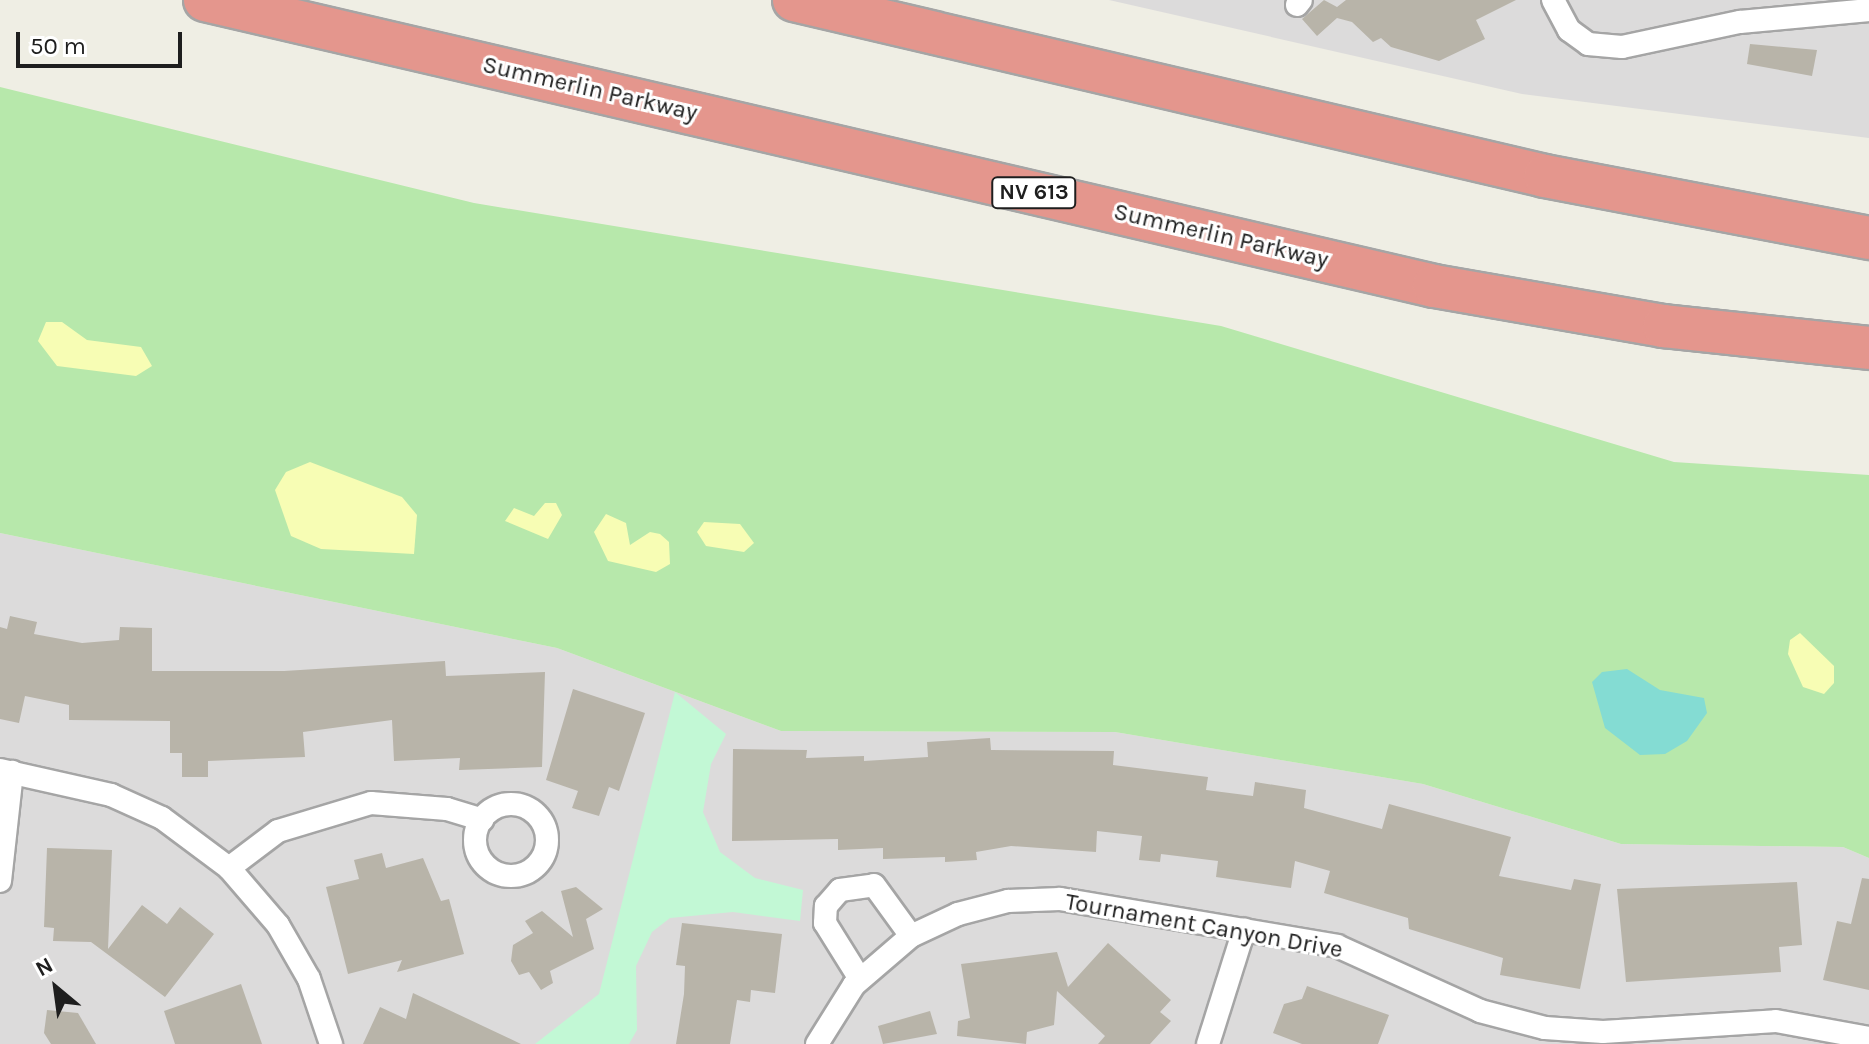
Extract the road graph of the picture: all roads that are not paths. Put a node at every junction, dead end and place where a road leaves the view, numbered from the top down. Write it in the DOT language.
graph roads {
  1 [pos="205,0"];
  2 [pos="794,0"];
  3 [pos="1553,0"];
  4 [pos="1869,10"];
  5 [pos="1869,238"];
  6 [pos="1869,348"];
  7 [pos="6,771"];
  8 [pos="482,820"];
  9 [pos="229,868"];
  10 [pos="0,881"];
  11 [pos="1244,930"];
  12 [pos="911,936"];
  13 [pos="860,979"];
  14 [pos="1547,1036"];
  15 [pos="1869,1038"];
  16 [pos="331,1044"];
  17 [pos="817,1044"];
  18 [pos="1208,1044"];
  1 -- 6 [label="highway, Summerlin Parkway / NV 613"];
  2 -- 5 [label="highway"];
  3 -- 4 [label="street"];
  7 -- 9 [label="street"];
  7 -- 10 [label="street"];
  8 -- 9 [label="street"];
  9 -- 16 [label="street"];
  11 -- 12 [label="street, Tournament Canyon Drive"];
  11 -- 14 [label="street, Tournament Canyon Drive"];
  11 -- 18 [label="street"];
  12 -- 13 [label="street, Tournament Canyon Drive"];
  12 -- 13 [label="street"];
  13 -- 17 [label="street, Tournament Canyon Drive"];
  14 -- 15 [label="street, Tournament Canyon Drive"];
}
